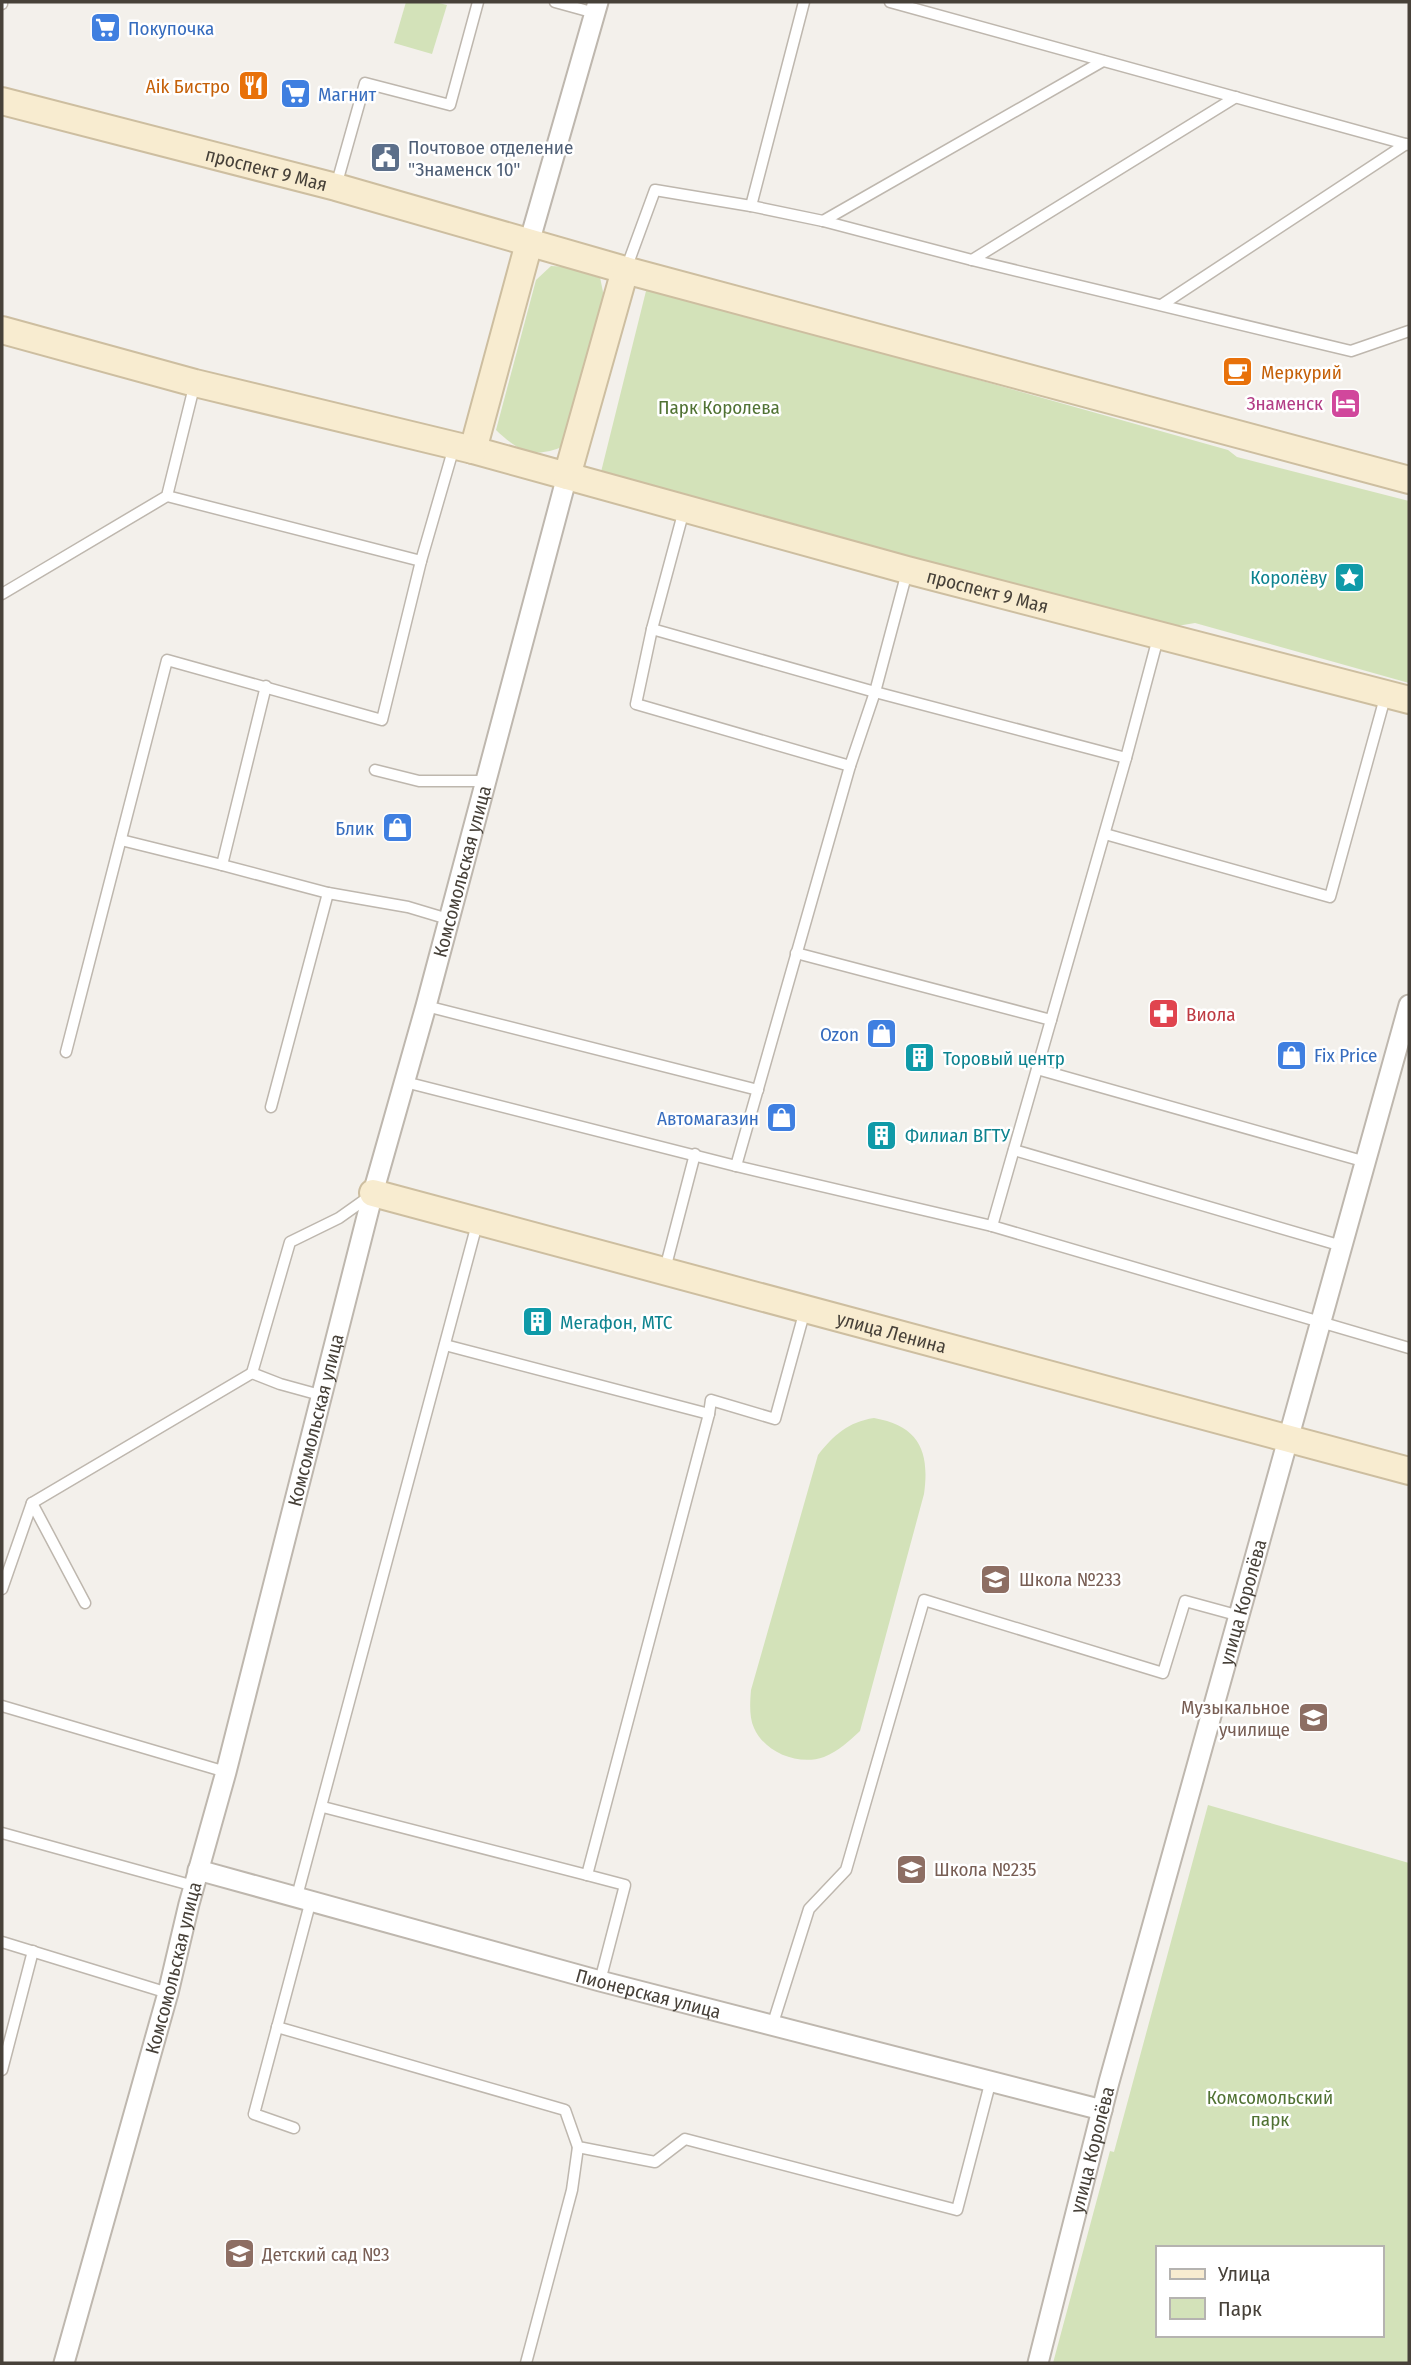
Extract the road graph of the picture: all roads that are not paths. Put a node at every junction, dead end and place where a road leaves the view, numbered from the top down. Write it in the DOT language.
graph roads {
  1 [pos="478,2"];
  2 [pos="555,2"];
  3 [pos="804,2"];
  4 [pos="890,2"];
  5 [pos="596,8"];
  6 [pos="1103,61"];
  7 [pos="1236,97"];
  8 [pos="2,101"];
  9 [pos="1408,144"];
  10 [pos="336,187"];
  11 [pos="751,206"];
  12 [pos="823,221"];
  13 [pos="529,243"];
  14 [pos="972,260"];
  15 [pos="625,270"];
  16 [pos="1163,304"];
  17 [pos="2,330"];
  18 [pos="1409,331"];
  19 [pos="195,383"];
  20 [pos="464,447"];
  21 [pos="567,476"];
  22 [pos="1409,480"];
  23 [pos="167,496"];
  24 [pos="684,509"];
  25 [pos="421,561"];
  26 [pos="907,570"];
  27 [pos="2,594"];
  28 [pos="652,629"];
  29 [pos="1159,633"];
  30 [pos="266,686"];
  31 [pos="875,692"];
  32 [pos="1398,697"];
  33 [pos="1126,758"];
  34 [pos="850,766"];
  35 [pos="375,770"];
  36 [pos="485,781"];
  37 [pos="1105,834"];
  38 [pos="121,840"];
  39 [pos="222,865"];
  40 [pos="328,893"];
  41 [pos="448,919"];
  42 [pos="796,953"];
  43 [pos="1409,1005"];
  44 [pos="426,1006"];
  45 [pos="1051,1020"];
  46 [pos="66,1052"];
  47 [pos="1037,1069"];
  48 [pos="405,1082"];
  49 [pos="758,1090"];
  50 [pos="271,1107"];
  51 [pos="1014,1150"];
  52 [pos="695,1154"];
  53 [pos="1366,1161"];
  54 [pos="736,1166"];
  55 [pos="373,1193"];
  56 [pos="478,1222"];
  57 [pos="992,1226"];
  58 [pos="1343,1246"];
  59 [pos="665,1272"];
  60 [pos="806,1309"];
  61 [pos="1321,1324"];
  62 [pos="445,1345"];
  63 [pos="1409,1348"];
  64 [pos="252,1373"];
  65 [pos="320,1395"];
  66 [pos="709,1414"];
  67 [pos="1290,1438"];
  68 [pos="1409,1471"];
  69 [pos="32,1503"];
  70 [pos="2,1588"];
  71 [pos="85,1603"];
  72 [pos="1240,1616"];
  73 [pos="2,1706"];
  74 [pos="226,1772"];
  75 [pos="323,1807"];
  76 [pos="2,1833"];
  77 [pos="587,1875"];
  78 [pos="196,1878"];
  79 [pos="304,1898"];
  80 [pos="2,1942"];
  81 [pos="33,1951"];
  82 [pos="600,1980"];
  83 [pos="168,1993"];
  84 [pos="773,2023"];
  85 [pos="277,2027"];
  86 [pos="2,2070"];
  87 [pos="991,2080"];
  88 [pos="1102,2109"];
  89 [pos="294,2128"];
  90 [pos="578,2147"];
  91 [pos="64,2363"];
  92 [pos="526,2363"];
  93 [pos="1038,2363"];
  1 -- 10 [label="lane"];
  2 -- 5 [label="lane"];
  3 -- 11 [label="lane"];
  4 -- 6 [label="lane"];
  5 -- 13 [label="street"];
  6 -- 7 [label="lane"];
  6 -- 12 [label="lane"];
  7 -- 9 [label="lane"];
  7 -- 14 [label="lane"];
  8 -- 10 [label="street, проспект 9 Мая"];
  9 -- 16 [label="lane"];
  10 -- 13 [label="street, проспект 9 Мая"];
  11 -- 12 [label="lane"];
  11 -- 15 [label="lane"];
  12 -- 14 [label="lane"];
  13 -- 15 [label="street, проспект 9 Мая"];
  13 -- 20 [label="street"];
  14 -- 16 [label="lane"];
  15 -- 21 [label="street"];
  15 -- 22 [label="street"];
  16 -- 18 [label="lane"];
  17 -- 19 [label="street"];
  19 -- 20 [label="street"];
  19 -- 23 [label="lane"];
  20 -- 21 [label="street, проспект 9 Мая"];
  20 -- 25 [label="lane"];
  21 -- 24 [label="street, проспект 9 Мая"];
  21 -- 36 [label="street, Комсомольская улица"];
  23 -- 25 [label="lane"];
  23 -- 27 [label="lane"];
  24 -- 26 [label="street, проспект 9 Мая"];
  24 -- 28 [label="lane"];
  25 -- 30 [label="lane"];
  26 -- 29 [label="street, проспект 9 Мая"];
  26 -- 31 [label="lane"];
  28 -- 31 [label="lane"];
  28 -- 34 [label="lane"];
  29 -- 32 [label="street, проспект 9 Мая"];
  29 -- 33 [label="lane"];
  30 -- 38 [label="lane"];
  30 -- 39 [label="lane"];
  31 -- 33 [label="lane"];
  31 -- 34 [label="lane"];
  32 -- 37 [label="lane"];
  33 -- 37 [label="lane"];
  34 -- 42 [label="lane"];
  35 -- 36 [label="lane"];
  36 -- 41 [label="street, Комсомольская улица"];
  37 -- 45 [label="lane"];
  38 -- 39 [label="lane"];
  38 -- 46 [label="lane"];
  39 -- 40 [label="lane"];
  40 -- 41 [label="lane"];
  40 -- 50 [label="lane"];
  41 -- 44 [label="street, Комсомольская улица"];
  42 -- 45 [label="lane"];
  42 -- 49 [label="lane"];
  43 -- 53 [label="street, улица Королёва"];
  44 -- 48 [label="street, Комсомольская улица"];
  44 -- 49 [label="lane"];
  45 -- 47 [label="lane"];
  47 -- 51 [label="lane"];
  47 -- 53 [label="lane"];
  48 -- 52 [label="lane"];
  48 -- 55 [label="street, Комсомольская улица"];
  49 -- 54 [label="lane"];
  51 -- 57 [label="lane"];
  51 -- 58 [label="lane"];
  52 -- 54 [label="lane"];
  52 -- 59 [label="lane"];
  53 -- 58 [label="street, улица Королёва"];
  54 -- 57 [label="lane"];
  55 -- 56 [label="street, улица Ленина"];
  55 -- 64 [label="lane"];
  55 -- 65 [label="street, Комсомольская улица"];
  56 -- 59 [label="street, улица Ленина"];
  56 -- 62 [label="lane"];
  57 -- 61 [label="lane"];
  58 -- 61 [label="street, улица Королёва"];
  59 -- 60 [label="street, улица Ленина"];
  60 -- 66 [label="lane"];
  60 -- 67 [label="street, улица Ленина"];
  61 -- 63 [label="lane"];
  61 -- 67 [label="street, улица Королёва"];
  62 -- 66 [label="lane"];
  62 -- 75 [label="lane"];
  64 -- 65 [label="lane"];
  64 -- 69 [label="lane"];
  65 -- 74 [label="street, Комсомольская улица"];
  66 -- 77 [label="lane"];
  67 -- 68 [label="street, улица Ленина"];
  67 -- 72 [label="street, улица Королёва"];
  69 -- 70 [label="lane"];
  69 -- 71 [label="lane"];
  72 -- 84 [label="lane"];
  72 -- 88 [label="street, улица Королёва"];
  73 -- 74 [label="lane"];
  74 -- 78 [label="street, Комсомольская улица"];
  75 -- 77 [label="lane"];
  75 -- 79 [label="lane"];
  76 -- 78 [label="lane"];
  77 -- 82 [label="lane"];
  78 -- 79 [label="street, Пионерская улица"];
  78 -- 83 [label="street, Комсомольская улица"];
  79 -- 82 [label="street, Пионерская улица"];
  79 -- 85 [label="lane"];
  80 -- 81 [label="lane"];
  81 -- 83 [label="lane"];
  81 -- 86 [label="lane"];
  82 -- 84 [label="street, Пионерская улица"];
  83 -- 91 [label="street, Комсомольская улица"];
  84 -- 87 [label="street, Пионерская улица"];
  85 -- 89 [label="lane"];
  85 -- 90 [label="lane"];
  87 -- 88 [label="street, Пионерская улица"];
  87 -- 90 [label="lane"];
  88 -- 93 [label="street, улица Королёва"];
  90 -- 92 [label="lane"];
}
